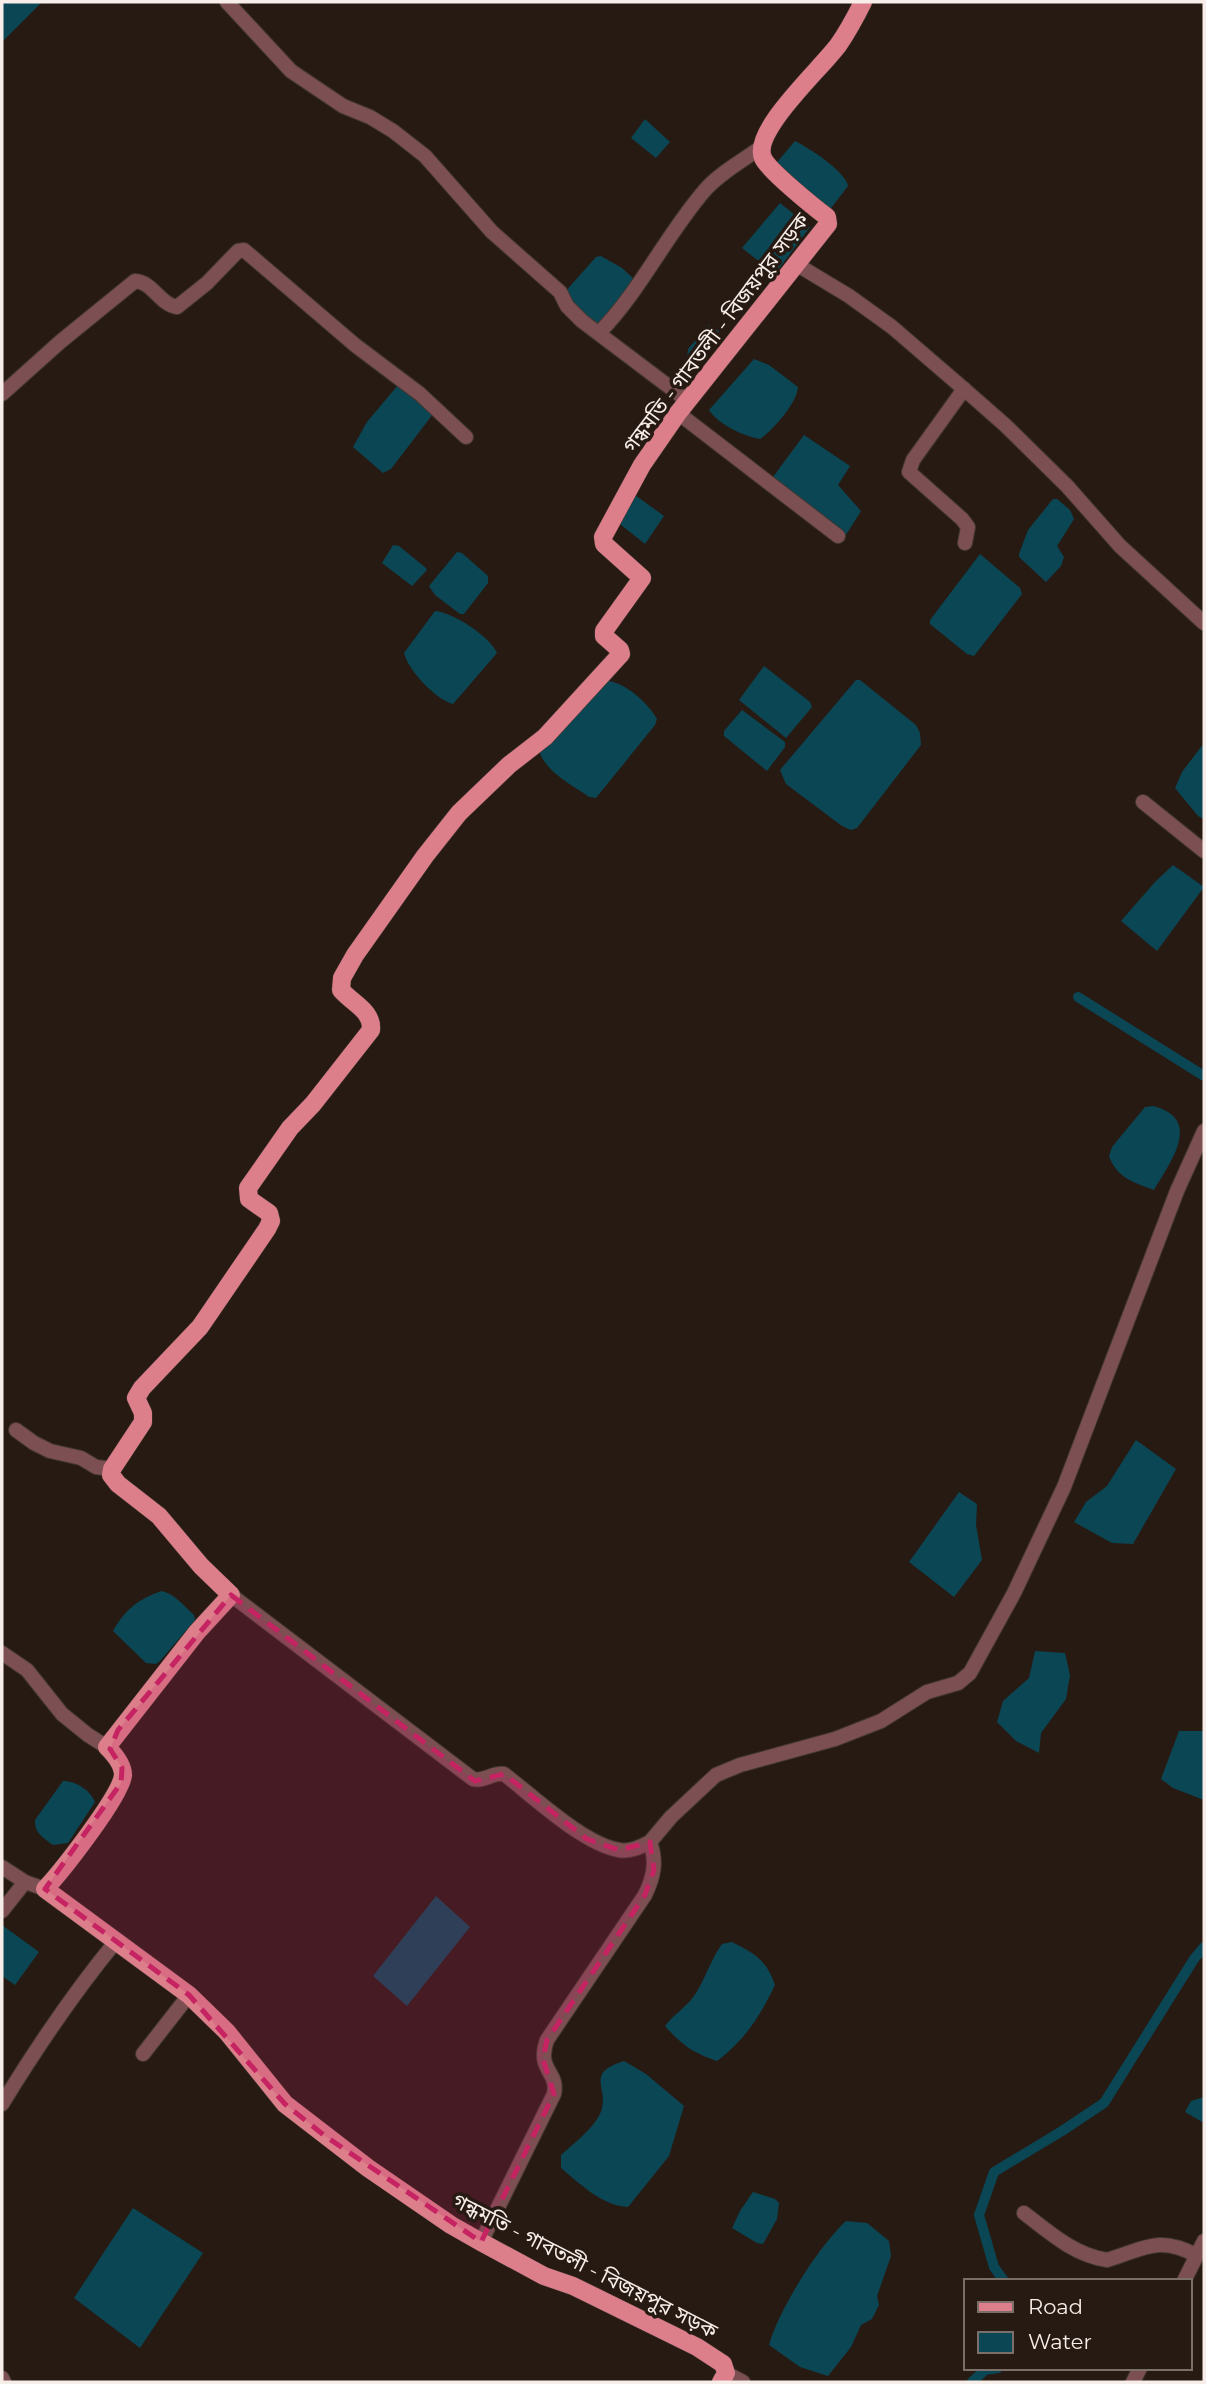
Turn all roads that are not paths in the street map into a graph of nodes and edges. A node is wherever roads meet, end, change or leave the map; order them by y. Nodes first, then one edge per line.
1 (227, 2) edge
2 (863, 2) edge
3 (761, 148) junction
4 (796, 264) junction
5 (599, 332) junction
6 (964, 389) junction
7 (2, 394) edge
8 (683, 407) junction
9 (466, 437) dead end
10 (838, 537) dead end
11 (965, 543) dead end
12 (1204, 623) edge
13 (1143, 802) dead end
14 (1204, 851) edge
15 (1204, 1131) edge
16 (16, 1430) dead end
17 (112, 1469) junction
18 (231, 1595) junction
19 (2, 1653) edge
20 (107, 1746) junction
21 (650, 1842) junction
22 (2, 1867) edge
23 (24, 1882) junction
24 (45, 1889) junction
25 (2, 1911) edge
26 (117, 1940) junction
27 (189, 1995) junction
28 (143, 2054) dead end
29 (2, 2104) edge
30 (1024, 2213) dead end
31 (1204, 2241) edge
32 (481, 2242) junction
33 (1196, 2255) junction
34 (1185, 2279) edge
35 (723, 2378) edge
36 (743, 2382) edge

1 - 5 street
2 - 3 main road
3 - 4 main road, গন্ধমতি - গাবতলী - বিজয়পুর সড়ক
3 - 5 street
4 - 6 street
4 - 8 main road, গন্ধমতি - গাবতলী - বিজয়পুর সড়ক
5 - 8 street
6 - 11 street
6 - 12 street
7 - 9 street
8 - 10 street
8 - 17 main road, গন্ধমতি - গাবতলী - বিজয়পুর সড়ক
13 - 14 street
15 - 21 street
16 - 17 street
17 - 18 main road
18 - 20 main road
18 - 21 street
19 - 20 street
20 - 24 main road
21 - 32 street
22 - 23 street
23 - 24 street
23 - 25 street
24 - 26 main road, গন্ধমতি - গাবতলী - বিজয়পুর সড়ক
26 - 27 main road, গন্ধমতি - গাবতলী - বিজয়পুর সড়ক
26 - 29 street
27 - 28 street
27 - 32 main road, গন্ধমতি - গাবতলী - বিজয়পুর সড়ক
30 - 33 street
31 - 33 street
32 - 35 main road, গন্ধমতি - গাবতলী - বিজয়পুর সড়ক
33 - 34 street
35 - 36 street

